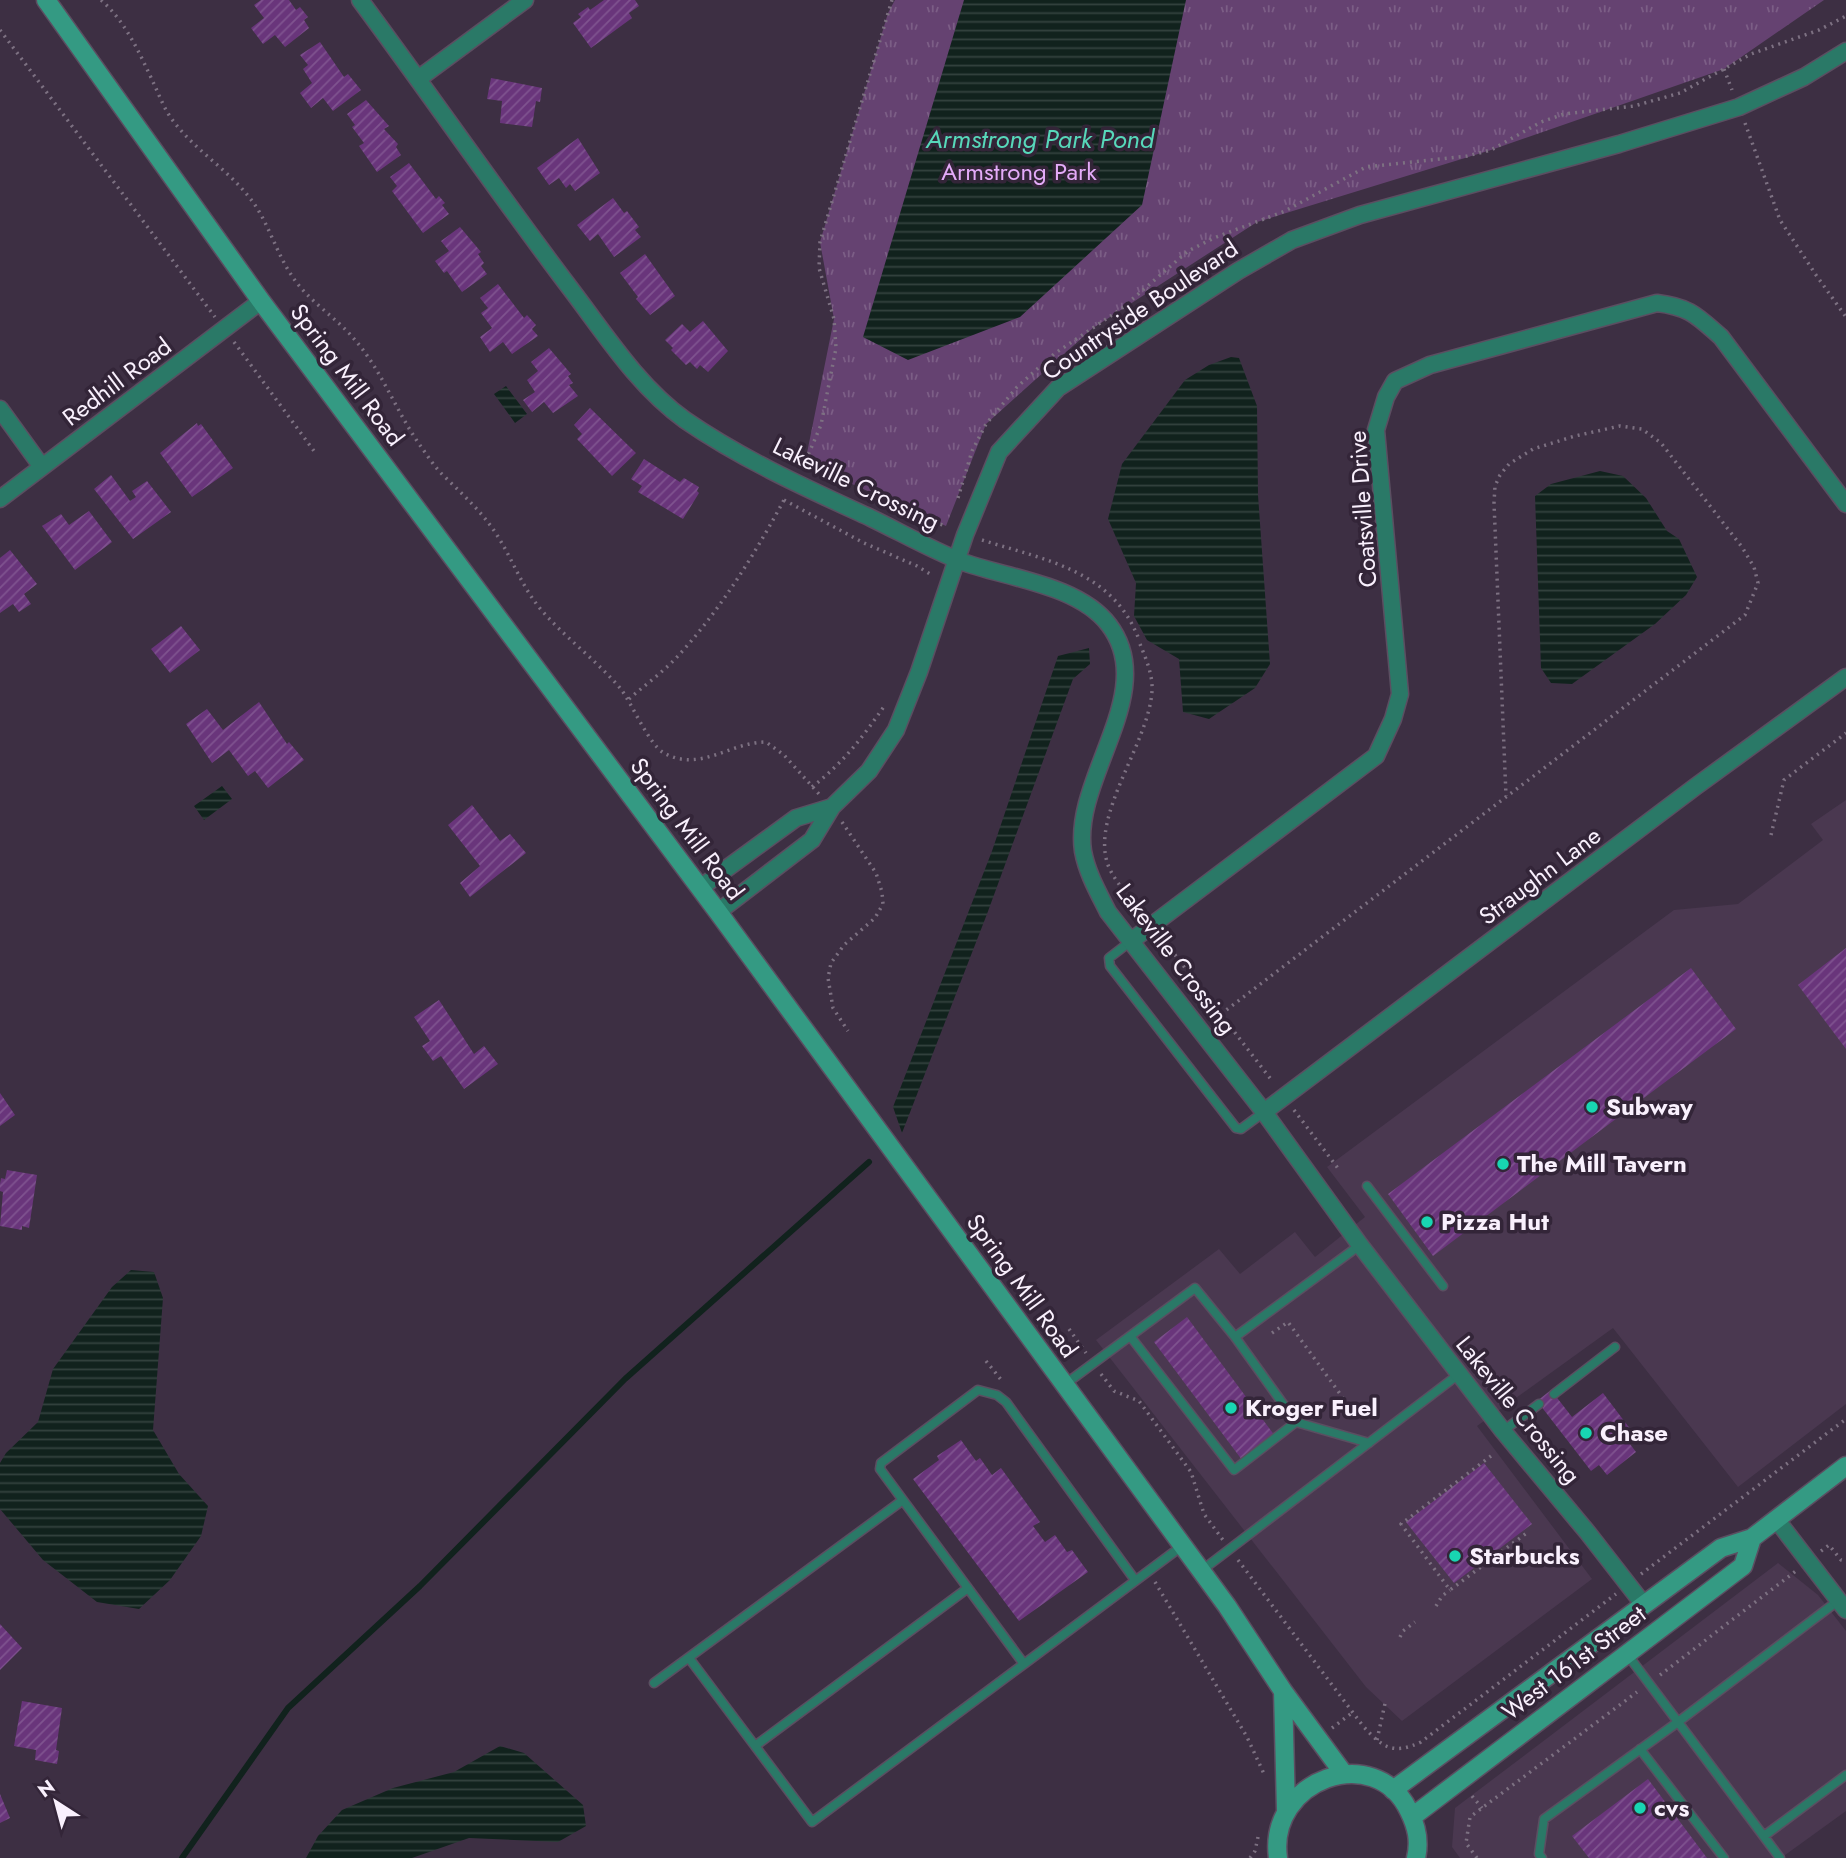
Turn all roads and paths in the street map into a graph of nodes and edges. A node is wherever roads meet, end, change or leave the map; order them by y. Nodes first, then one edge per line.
1 (46, 0) edge
2 (100, 0) edge
3 (360, 0) edge
4 (525, 0) edge
5 (892, 0) edge
6 (1846, 16) edge
7 (0, 30) edge
8 (1846, 51) edge
9 (1724, 69) junction
10 (418, 79) junction
11 (1740, 107) junction
12 (261, 301) junction
13 (1846, 317) edge
14 (224, 329) junction
15 (0, 409) edge
16 (314, 452) dead end
17 (42, 467) junction
18 (793, 482) junction
19 (0, 499) edge
20 (784, 500) junction
21 (957, 503) dead end
22 (1846, 504) edge
23 (946, 526) dead end
24 (965, 535) junction
25 (952, 557) junction
26 (930, 574) junction
27 (929, 582) dead end
28 (1846, 677) edge
29 (629, 699) junction
30 (886, 703) dead end
31 (1846, 733) edge
32 (812, 787) junction
33 (1506, 796) junction
34 (831, 807) junction
35 (1770, 835) dead end
36 (700, 888) junction
37 (718, 912) junction
38 (1152, 925) junction
39 (1131, 941) junction
40 (1221, 1014) junction
41 (848, 1031) dead end
42 (1284, 1097) junction
43 (1264, 1112) junction
44 (1340, 1171) dead end
45 (1367, 1186) dead end
46 (1360, 1245) junction
47 (1443, 1286) dead end
48 (1069, 1329) dead end
49 (1272, 1334) dead end
50 (1130, 1336) junction
51 (1234, 1337) junction
52 (1615, 1348) dead end
53 (986, 1361) dead end
54 (1093, 1363) junction
55 (1460, 1374) junction
56 (1004, 1382) dead end
57 (1064, 1385) junction
58 (1553, 1394) dead end
59 (1539, 1404) dead end
60 (1351, 1409) dead end
61 (1846, 1419) edge
62 (1296, 1422) junction
63 (1503, 1431) junction
64 (1369, 1443) junction
65 (1491, 1456) dead end
66 (1846, 1466) edge
67 (903, 1500) junction
68 (1776, 1519) junction
69 (1528, 1532) dead end
70 (1752, 1538) junction
71 (1182, 1546) junction
72 (1230, 1549) junction
73 (1201, 1571) junction
74 (1147, 1572) junction
75 (1135, 1580) junction
76 (1628, 1584) junction
77 (968, 1588) junction
78 (1450, 1590) junction
79 (1644, 1605) junction
80 (1842, 1605) edge
81 (1436, 1606) dead end
82 (1415, 1622) dead end
83 (1400, 1637) dead end
84 (1627, 1654) junction
85 (689, 1658) junction
86 (1024, 1664) junction
87 (654, 1683) dead end
88 (1283, 1691) junction
89 (1386, 1699) dead end
90 (1678, 1722) junction
91 (1377, 1740) junction
92 (755, 1746) junction
93 (1640, 1749) junction
94 (1344, 1774) junction
95 (1846, 1775) edge
96 (1265, 1777) dead end
97 (1393, 1790) junction
98 (1286, 1810) junction
99 (1412, 1817) junction
100 (1261, 1826) dead end
101 (1764, 1836) junction
102 (1277, 1857) edge
103 (1250, 1858) edge
104 (1416, 1858) edge
105 (1542, 1858) edge
106 (1724, 1858) edge
107 (1780, 1858) edge

1 - 12 street, Spring Mill Road
2 - 29 path
3 - 10 street, Lakeville Crossing
4 - 10 street
5 - 18 path
6 - 9 path
7 - 14 path
8 - 11 street, Countryside Boulevard
9 - 11 path
9 - 21 path
10 - 18 street, Lakeville Crossing
11 - 13 path
11 - 24 street, Countryside Boulevard
12 - 14 street, Redhill Road
12 - 36 street, Spring Mill Road
14 - 16 path
14 - 17 street, Redhill Road
15 - 17 street
17 - 19 street, Redhill Road
18 - 20 path
18 - 25 street, Lakeville Crossing
20 - 26 path
20 - 29 path
22 - 38 street, Coatsville Drive
23 - 24 path
24 - 25 street, Countryside Boulevard
24 - 38 path
25 - 26 path
25 - 34 street, Countryside Boulevard
25 - 39 street, Lakeville Crossing
26 - 27 path
28 - 42 street, Straughn Lane
29 - 32 path
30 - 32 path
31 - 35 path
32 - 34 path
33 - 33 path
33 - 40 path
34 - 36 street
34 - 37 street, Countryside Boulevard
34 - 41 path
36 - 37 street, Spring Mill Road
37 - 57 street, Spring Mill Road
38 - 39 street, Coatsville Drive
38 - 40 path
39 - 43 street, Lakeville Crossing
39 - 43 lane
40 - 42 path
42 - 43 street, Straughn Lane
42 - 44 path
43 - 46 street, Lakeville Crossing
45 - 47 lane
46 - 51 lane
46 - 55 street, Lakeville Crossing
48 - 54 path
49 - 60 path
50 - 51 lane
50 - 54 lane
50 - 62 lane
51 - 62 lane
52 - 58 lane
53 - 56 path
54 - 57 lane
54 - 72 path
55 - 63 street, Lakeville Crossing
55 - 64 lane
57 - 71 street, Spring Mill Road
59 - 63 lane
61 - 76 path
62 - 64 lane
63 - 76 street, Lakeville Crossing
64 - 72 lane
65 - 78 path
66 - 68 street, West 161st Street
67 - 75 lane
67 - 77 lane
67 - 85 lane
68 - 70 street, West 161st Street
68 - 80 street
69 - 78 path
70 - 79 street, West 161st Street
70 - 84 street, West 161st Street
71 - 73 street, Spring Mill Road
71 - 74 lane
72 - 73 lane
72 - 91 path
73 - 88 street, Spring Mill Road
74 - 75 lane
74 - 96 path
75 - 86 lane
76 - 79 street, Lakeville Crossing
76 - 91 path
77 - 86 lane
77 - 92 lane
78 - 81 path
79 - 97 street, West 161st Street
80 - 90 lane
82 - 83 path
84 - 90 lane
84 - 99 street, West 161st Street
85 - 87 lane
85 - 92 lane
86 - 92 lane
88 - 94 street, Spring Mill Road
88 - 98 street
89 - 91 path
90 - 93 lane
90 - 101 lane
93 - 105 lane
93 - 106 lane
94 - 97 street
94 - 98 street
95 - 101 lane
97 - 99 street
98 - 102 street
99 - 104 street
100 - 103 path
101 - 107 lane

